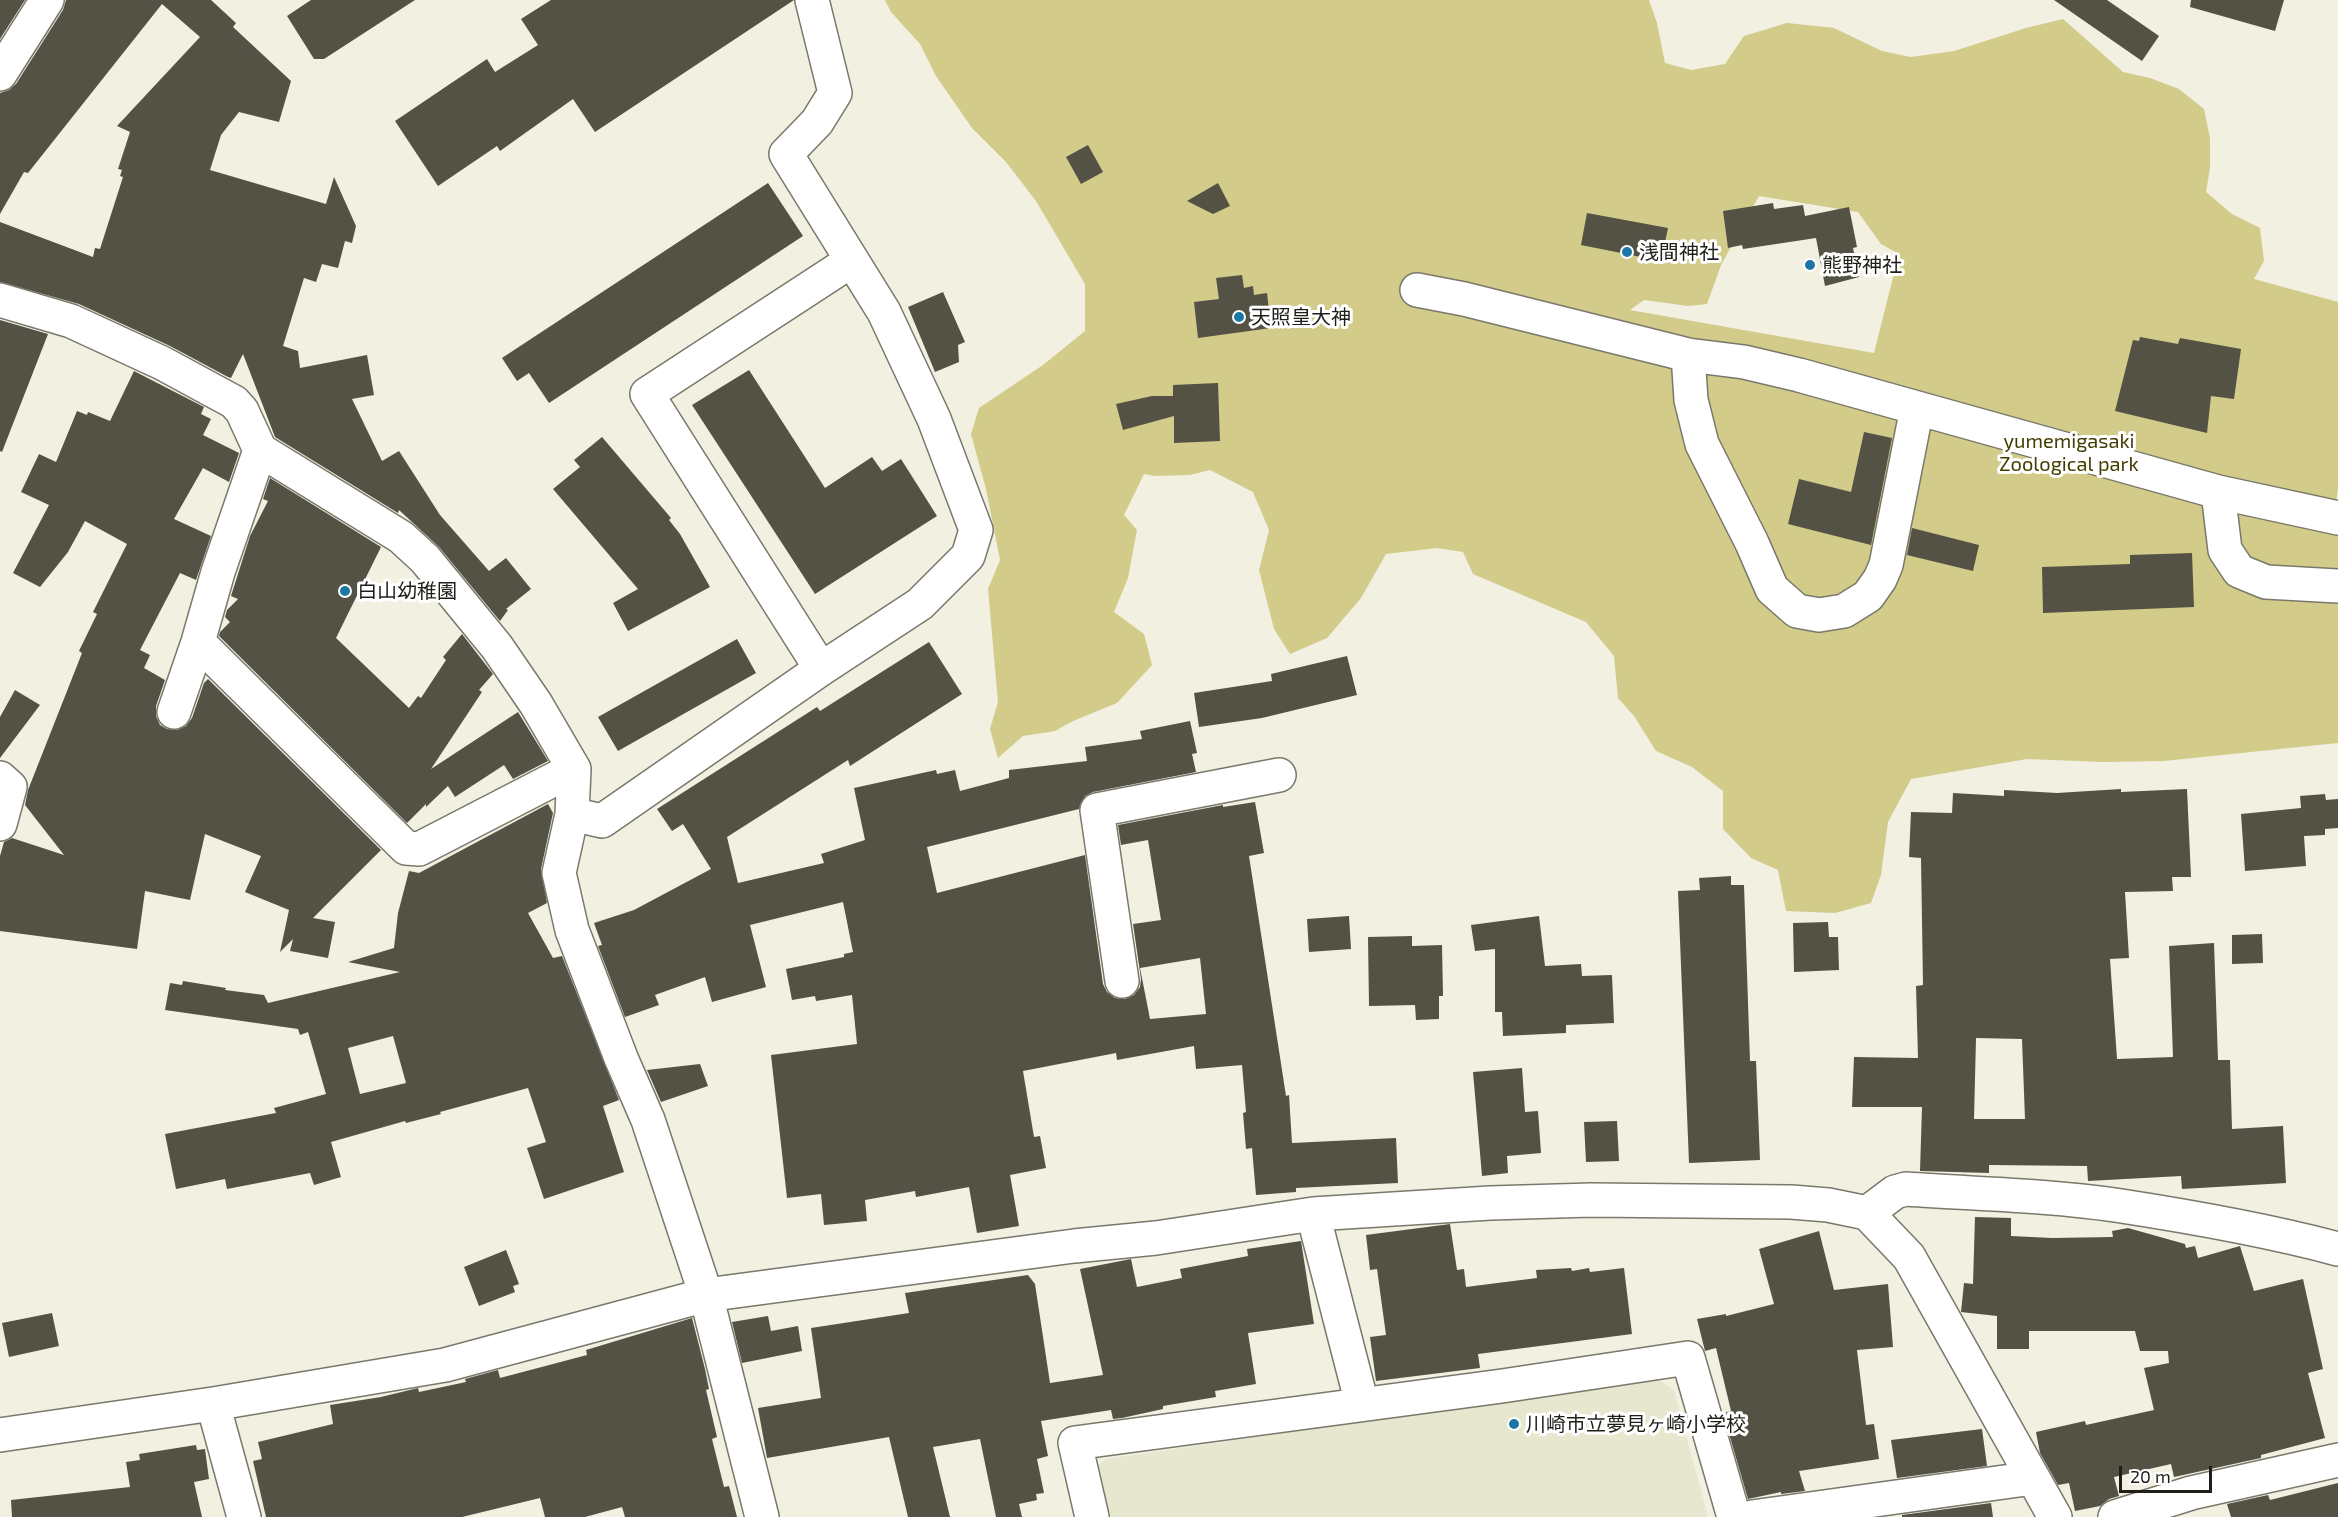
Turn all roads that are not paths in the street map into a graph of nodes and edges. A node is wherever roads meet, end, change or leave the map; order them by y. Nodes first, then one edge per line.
1 (47, 0) edge
2 (812, 0) edge
3 (0, 74) edge
4 (851, 261) junction
5 (1417, 290) dead end
6 (0, 300) edge
7 (1688, 356) junction
8 (1917, 408) junction
9 (260, 450) junction
10 (2218, 492) junction
11 (2338, 518) edge
12 (2338, 586) edge
13 (198, 642) junction
14 (821, 669) junction
15 (174, 712) dead end
16 (574, 770) junction
17 (1279, 775) dead end
18 (0, 778) edge
19 (572, 814) junction
20 (0, 824) edge
21 (1122, 981) dead end
22 (1867, 1213) junction
23 (1313, 1214) junction
24 (2338, 1249) edge
25 (706, 1295) junction
26 (213, 1404) junction
27 (1362, 1404) junction
28 (0, 1436) edge
29 (2338, 1460) edge
30 (2033, 1478) junction
31 (244, 1517) edge
32 (762, 1517) edge
33 (1092, 1517) edge
34 (1734, 1517) edge
35 (1752, 1517) edge
36 (2055, 1517) edge
37 (2115, 1517) edge

1 - 3 street
2 - 4 street
4 - 14 street
4 - 14 street
5 - 7 street
6 - 9 street
7 - 8 street
7 - 8 street
8 - 10 street
9 - 13 street
9 - 16 street
10 - 11 street
10 - 12 street
13 - 15 street
13 - 16 street
14 - 19 street
16 - 19 street
17 - 21 street
18 - 20 street
19 - 25 street
22 - 23 street
22 - 24 street
22 - 30 street
23 - 25 street
23 - 27 street
25 - 26 street
25 - 32 street
26 - 28 street
26 - 31 street
27 - 33 street
27 - 34 street
29 - 37 street
30 - 35 street
30 - 36 street

